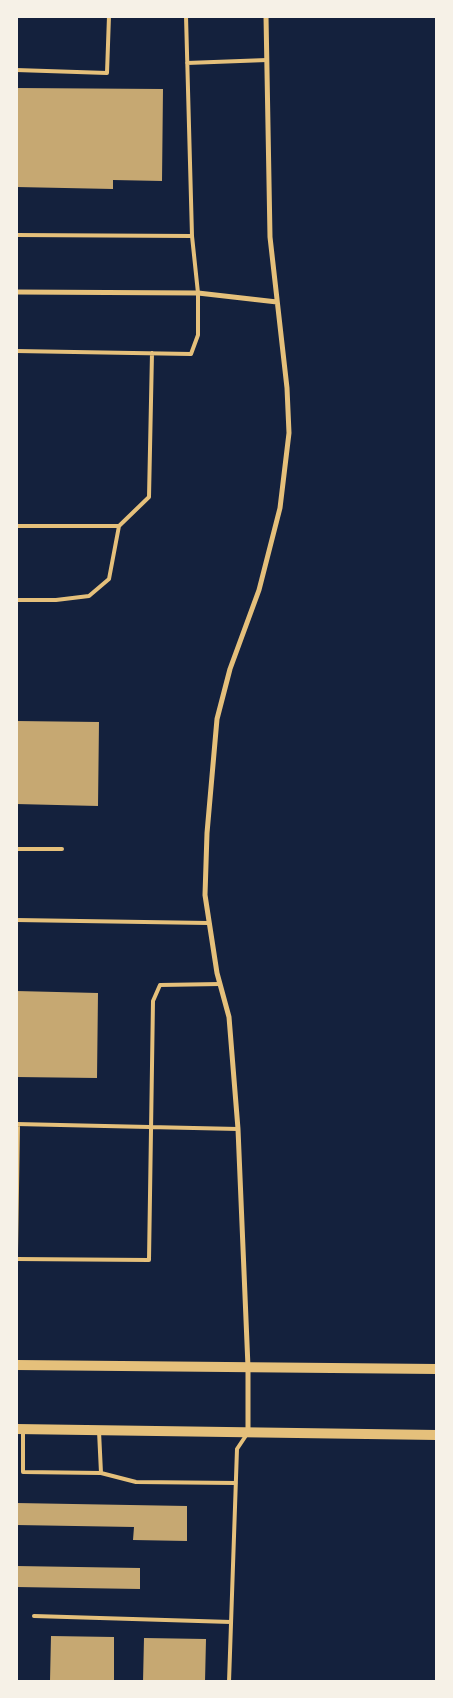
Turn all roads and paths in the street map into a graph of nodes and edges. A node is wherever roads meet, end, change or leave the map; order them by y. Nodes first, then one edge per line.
1 (108, 16) edge
2 (186, 16) edge
3 (266, 16) edge
4 (267, 60) junction
5 (187, 63) junction
6 (16, 70) edge
7 (16, 235) edge
8 (192, 236) junction
9 (16, 292) edge
10 (198, 294) junction
11 (277, 302) junction
12 (16, 351) edge
13 (152, 353) junction
14 (16, 526) edge
15 (119, 526) junction
16 (16, 600) edge
17 (16, 849) edge
18 (62, 849) dead end
19 (16, 920) edge
20 (208, 924) junction
21 (220, 984) junction
22 (17, 1124) edge
23 (151, 1127) junction
24 (238, 1129) junction
25 (16, 1253) edge
26 (16, 1260) edge
27 (16, 1364) edge
28 (248, 1367) junction
29 (437, 1370) edge
30 (20, 1429) edge
31 (98, 1430) junction
32 (248, 1432) junction
33 (437, 1435) edge
34 (101, 1473) junction
35 (236, 1483) junction
36 (34, 1616) dead end
37 (231, 1622) junction
38 (229, 1682) edge

1 - 6 lane
2 - 5 lane
3 - 4 street
4 - 5 lane
4 - 11 street
5 - 8 lane
7 - 8 lane
8 - 10 lane
9 - 10 street
10 - 11 street
10 - 13 lane
11 - 20 street
12 - 13 lane
13 - 15 lane
14 - 15 lane
15 - 16 lane
17 - 18 lane
19 - 20 lane
20 - 21 street
21 - 23 lane
21 - 24 street
22 - 23 lane
22 - 25 lane
23 - 24 lane
23 - 26 lane
24 - 28 street
27 - 28 main road
28 - 29 main road
28 - 32 street
30 - 31 main road
30 - 34 lane
31 - 32 main road
31 - 34 lane
32 - 33 main road
32 - 35 lane
34 - 35 lane
35 - 37 lane
36 - 37 lane
37 - 38 lane

